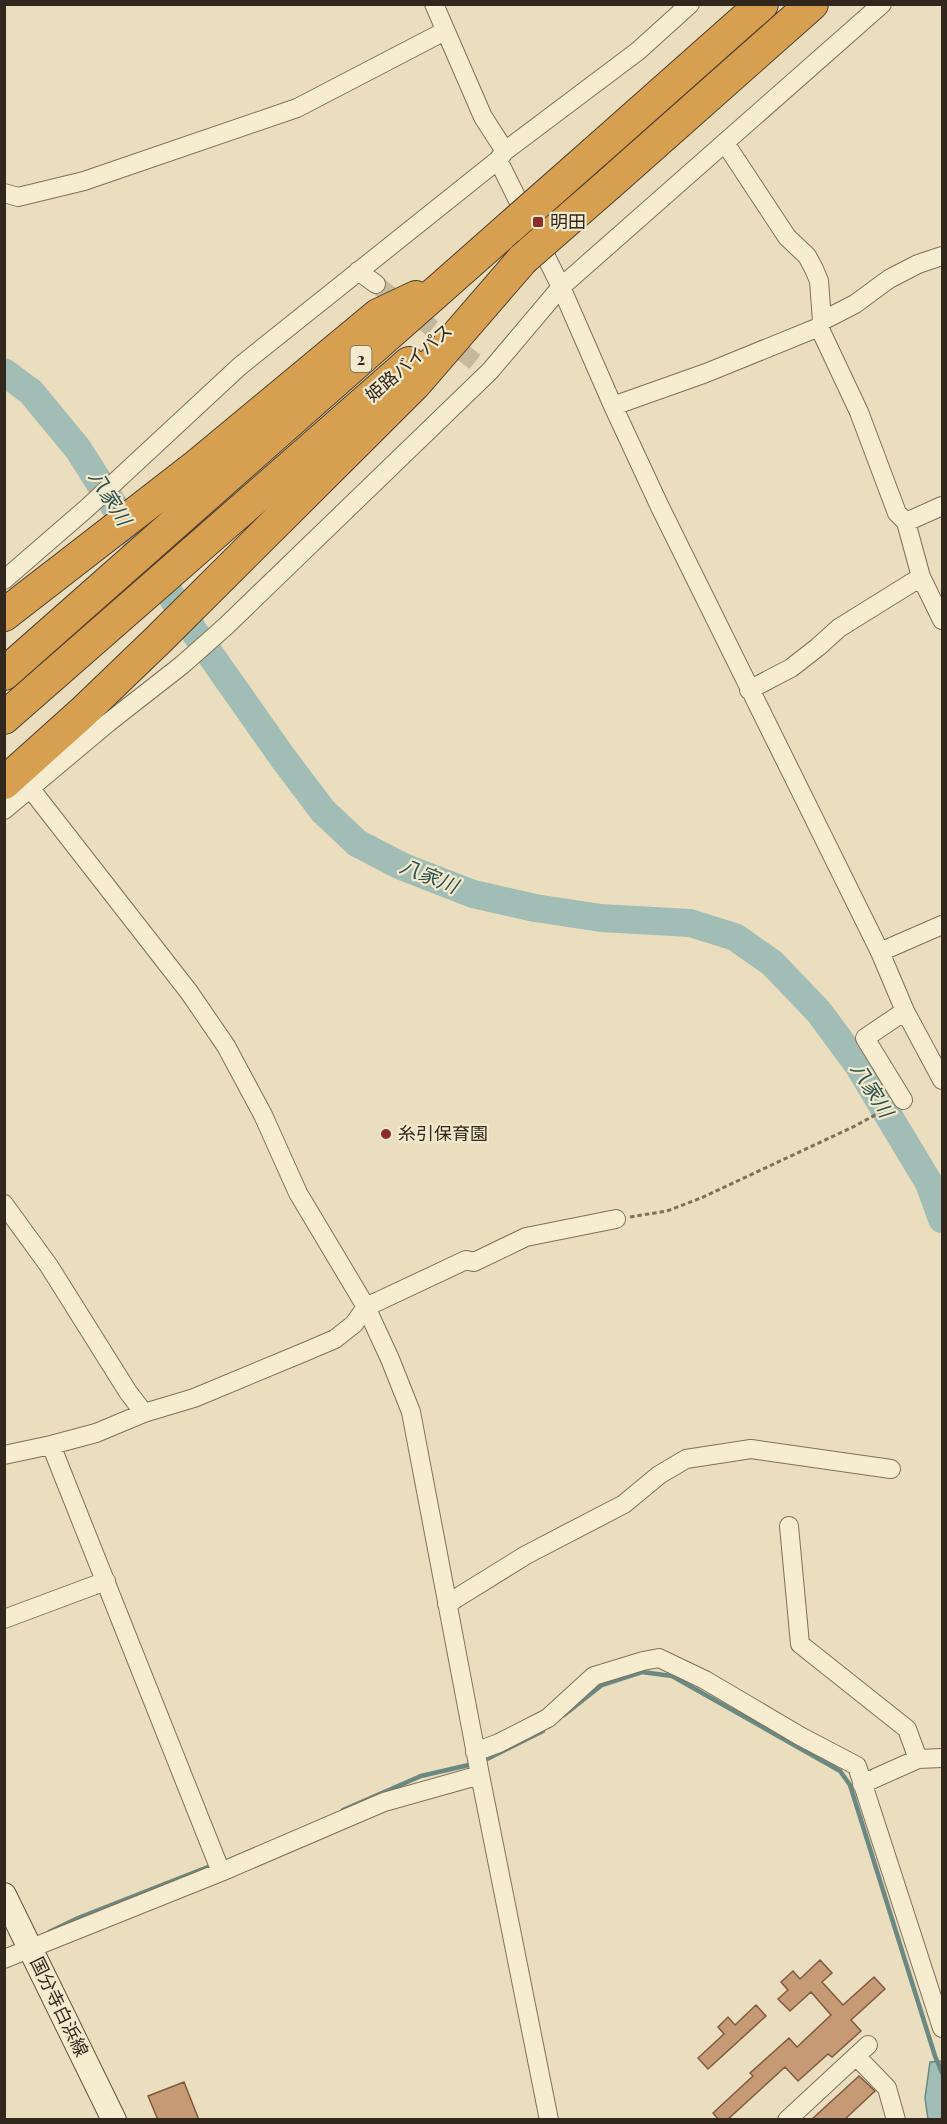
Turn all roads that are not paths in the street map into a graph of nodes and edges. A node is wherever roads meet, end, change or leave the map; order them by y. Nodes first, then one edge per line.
1 (434, 4) edge
2 (690, 4) edge
3 (762, 4) edge
4 (812, 4) edge
5 (882, 4) edge
6 (445, 31) junction
7 (725, 142) junction
8 (501, 156) junction
9 (4, 194) edge
10 (942, 256) edge
11 (524, 259) junction
12 (358, 271) junction
13 (375, 284) tunnel mouth
14 (561, 287) junction
15 (821, 324) junction
16 (613, 406) junction
17 (203, 479) junction
18 (942, 506) edge
19 (906, 522) junction
20 (921, 577) junction
21 (4, 580) edge
22 (4, 615) edge
23 (942, 620) edge
24 (4, 674) edge
25 (749, 690) junction
26 (4, 718) edge
27 (17, 785) edge
28 (4, 810) edge
29 (942, 925) edge
30 (880, 952) junction
31 (905, 1011) junction
32 (942, 1080) edge
33 (903, 1100) road end
34 (4, 1204) edge
35 (616, 1219) road end
36 (366, 1307) junction
37 (144, 1413) junction
38 (51, 1445) junction
39 (4, 1455) edge
40 (891, 1469) dead end
41 (789, 1526) dead end
42 (106, 1581) junction
43 (447, 1604) junction
44 (4, 1619) edge
45 (475, 1752) junction
46 (942, 1758) edge
47 (918, 1759) junction
48 (480, 1775) junction
49 (862, 1784) junction
50 (221, 1872) junction
51 (4, 1895) edge
52 (31, 1950) junction
53 (4, 1959) edge
54 (942, 2028) edge
55 (114, 2120) edge
56 (549, 2120) edge
57 (787, 2120) edge
58 (896, 2120) edge

1 - 6 street
2 - 8 street
3 - 17 highway, 姫路バイパス / 2, bridge
4 - 11 highway, 姫路バイパス / 2, bridge
5 - 7 street
6 - 8 street
6 - 9 street
7 - 14 street
7 - 15 street
8 - 12 street
8 - 14 street
10 - 15 street
11 - 26 highway, 姫路バイパス / 2
11 - 27 highway
12 - 13 street
12 - 21 street
14 - 16 street
14 - 27 street
15 - 16 street
15 - 19 street
16 - 25 street
17 - 22 highway
17 - 24 highway, 姫路バイパス / 2
18 - 19 street
19 - 20 street
20 - 23 street
20 - 25 street
25 - 30 street
27 - 28 street
27 - 36 street
29 - 30 street
30 - 31 street
31 - 32 street
31 - 33 street
34 - 37 street
35 - 36 street
36 - 37 street
36 - 43 street
37 - 38 street
38 - 39 street
38 - 42 street
40 - 43 street
41 - 47 street
42 - 44 street
42 - 50 street
43 - 45 street
45 - 48 street
45 - 49 street
46 - 47 street
47 - 49 street
48 - 50 street
48 - 56 street
49 - 54 street
50 - 52 street
51 - 52 main road, 国分寺白浜線
52 - 53 street
52 - 55 main road, 国分寺白浜線
57 - 58 street

